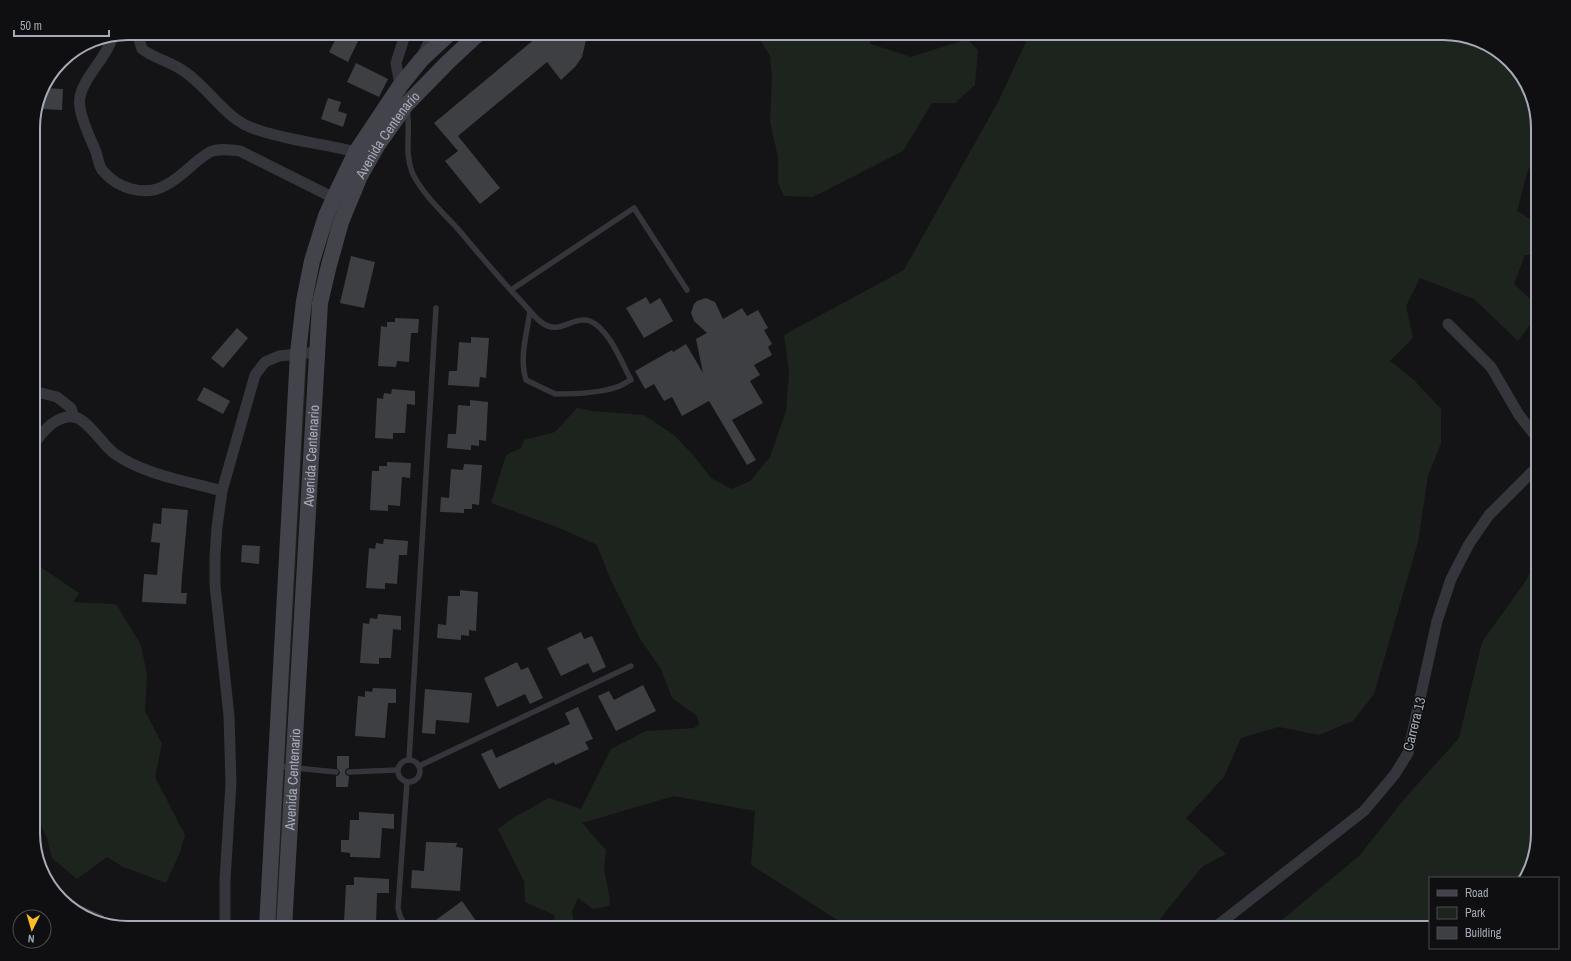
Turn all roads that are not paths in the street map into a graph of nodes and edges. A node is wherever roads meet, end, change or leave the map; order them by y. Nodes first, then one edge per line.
1 (139, 40) edge
2 (403, 40) edge
3 (430, 40) edge
4 (442, 40) edge
5 (472, 40) edge
6 (111, 42) edge
7 (421, 60) junction
8 (400, 86) junction
9 (406, 105) junction
10 (356, 152) junction
11 (334, 198) junction
12 (511, 290) junction
13 (687, 290) dead end
14 (436, 308) dead end
15 (530, 311) junction
16 (1448, 324) dead end
17 (318, 352) junction
18 (298, 353) junction
19 (40, 393) edge
20 (74, 417) junction
21 (1531, 430) edge
22 (40, 436) edge
23 (1531, 473) edge
24 (222, 491) junction
25 (631, 666) dead end
26 (409, 760) junction
27 (276, 766) junction
28 (419, 766) junction
29 (292, 767) junction
30 (397, 770) junction
31 (336, 772) dead end
32 (349, 772) dead end
33 (407, 782) junction
34 (225, 921) edge
35 (267, 921) edge
36 (284, 921) edge
37 (402, 921) edge
38 (1223, 921) edge

1 - 10 street
2 - 8 street
3 - 7 street
4 - 7 main road
5 - 9 main road, Avenida Centenario
6 - 11 street
7 - 8 main road
8 - 9 street
8 - 10 main road
9 - 12 lane
9 - 17 main road, Avenida Centenario
10 - 11 main road
11 - 18 main road
12 - 13 lane
12 - 15 lane
14 - 26 lane
15 - 15 lane
16 - 21 street
17 - 18 street
17 - 29 main road, Avenida Centenario
18 - 24 street
18 - 27 main road
19 - 20 street
20 - 22 street
20 - 24 street
23 - 38 street, Carrera 13
24 - 34 street
25 - 28 lane
26 - 28 lane
26 - 30 lane
27 - 29 lane
27 - 35 main road
28 - 33 lane
29 - 31 lane
29 - 36 main road, Avenida Centenario
30 - 32 lane
30 - 33 lane
33 - 37 lane

